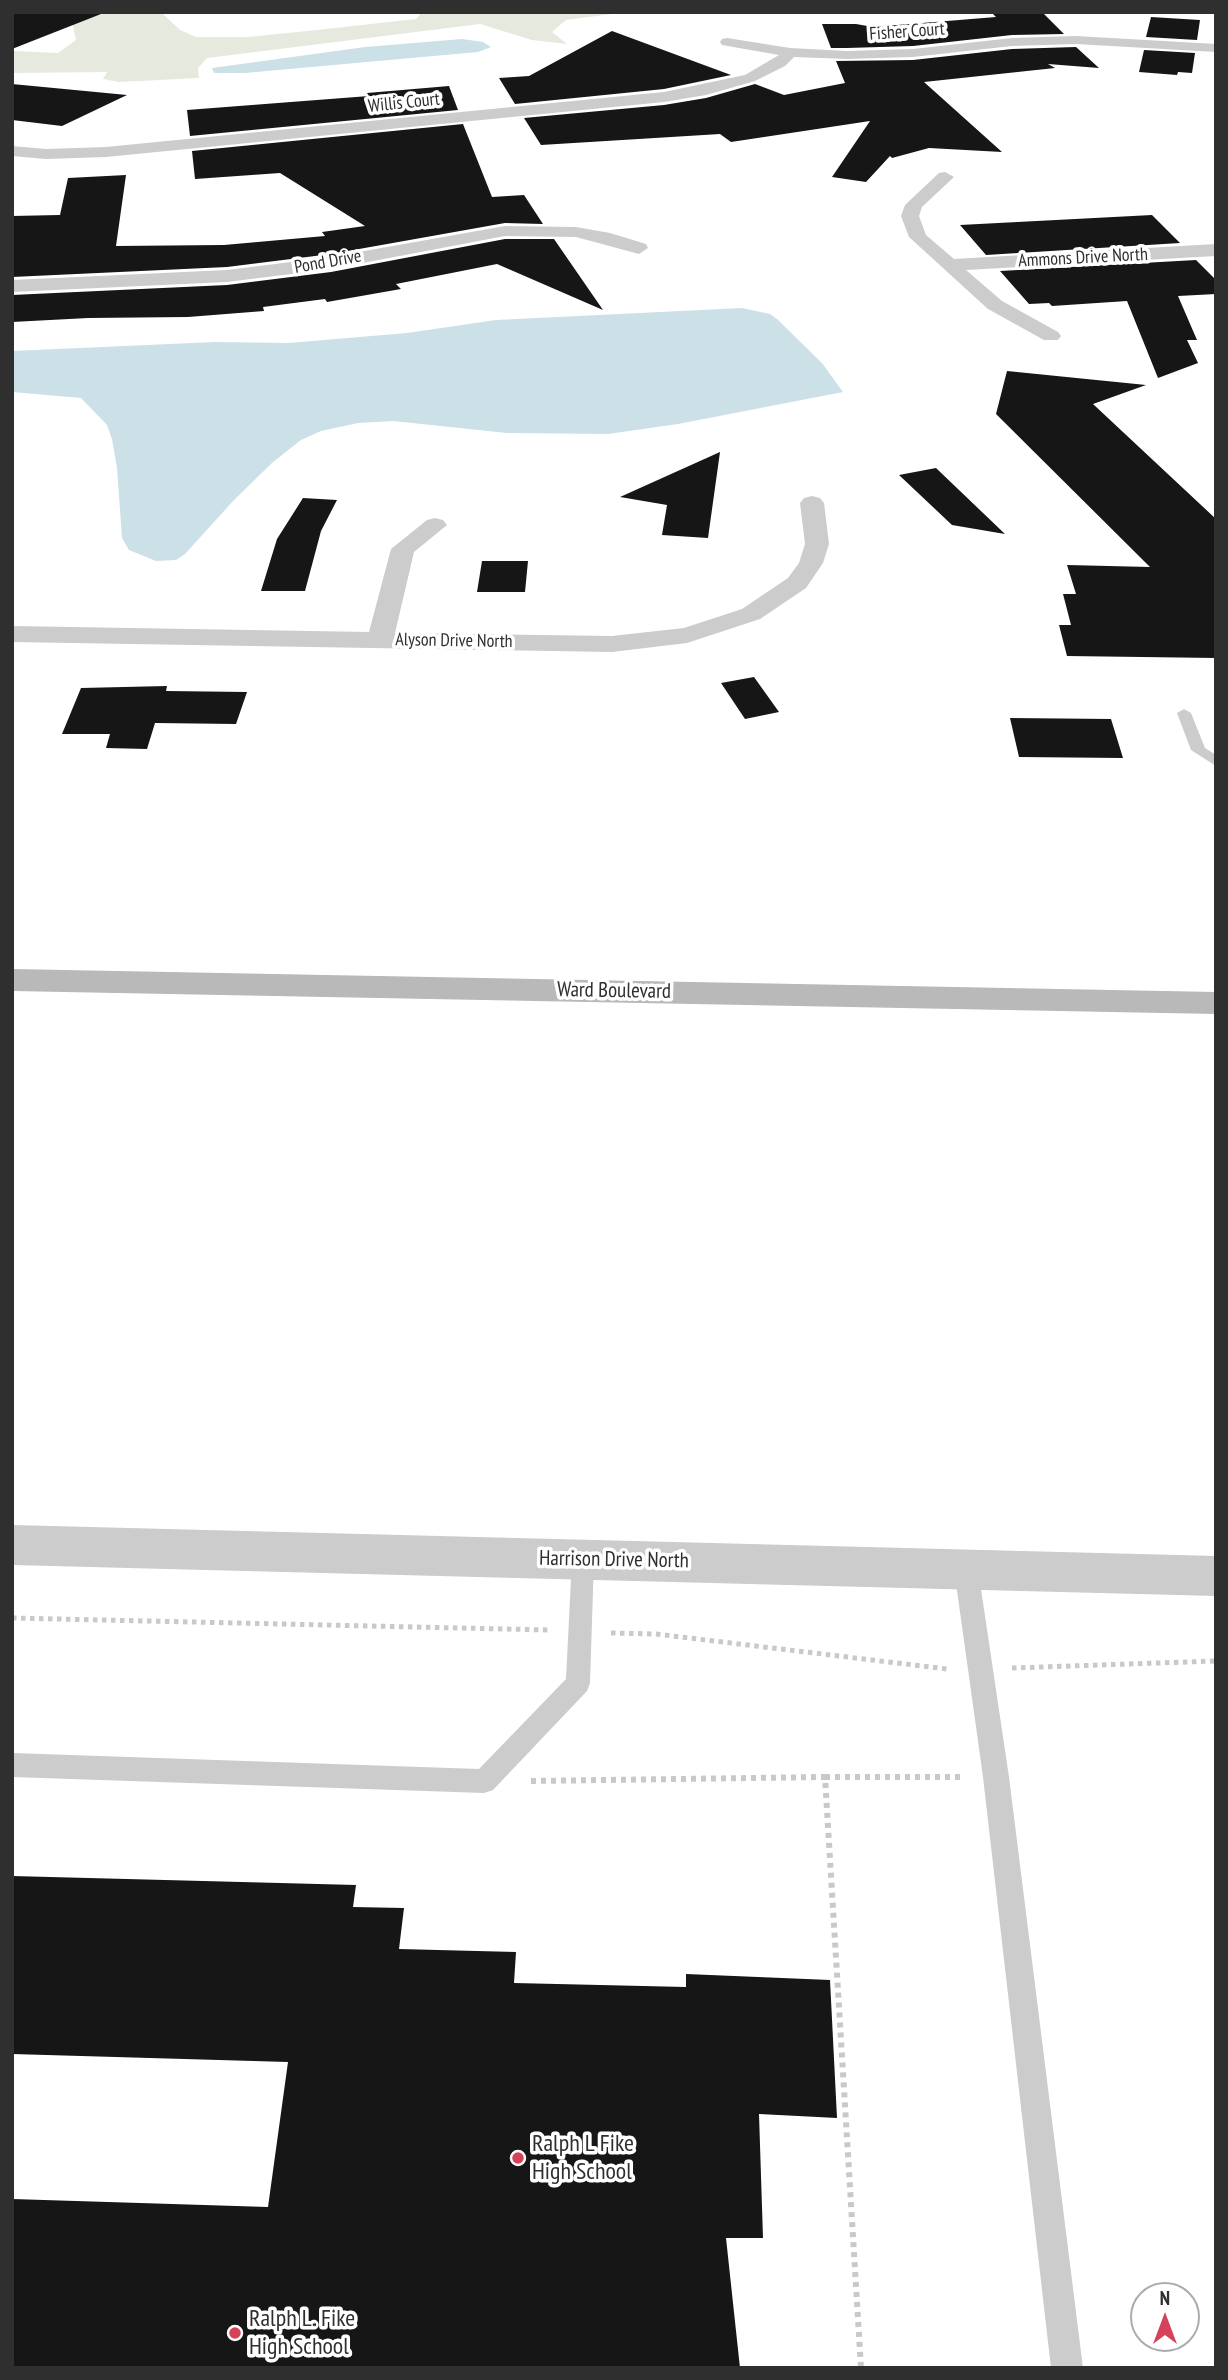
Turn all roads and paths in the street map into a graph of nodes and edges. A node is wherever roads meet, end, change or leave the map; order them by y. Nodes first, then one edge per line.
1 (727, 43) dead end
2 (1216, 48) edge
3 (790, 52) junction
4 (12, 151) edge
5 (945, 177) dead end
6 (639, 248) dead end
7 (1216, 250) edge
8 (950, 265) junction
9 (12, 286) edge
10 (1051, 336) dead end
11 (812, 503) dead end
12 (435, 525) dead end
13 (12, 634) edge
14 (380, 640) junction
15 (1184, 713) dead end
16 (1216, 762) edge
17 (12, 980) edge
18 (1216, 1003) edge
19 (12, 1545) edge
20 (583, 1559) junction
21 (966, 1569) junction
22 (1216, 1576) edge
23 (12, 1765) edge
24 (825, 1777) junction
25 (996, 1777) junction
26 (484, 1781) junction
27 (861, 2368) edge
28 (1067, 2368) edge

1 - 3 street, Fisher Court
2 - 3 street, Fisher Court
3 - 4 street, Willis Court
5 - 8 street
6 - 9 street, Pond Drive
7 - 8 street, Ammons Drive North
8 - 10 street
11 - 14 street, Alyson Drive North
12 - 14 street
13 - 14 street, Alyson Drive North
15 - 16 lane
17 - 18 main road, Ward Boulevard
19 - 20 street, Harrison Drive North
20 - 21 street, Harrison Drive North
20 - 26 lane
21 - 22 street, Harrison Drive North
21 - 25 lane
23 - 26 lane
24 - 25 path
24 - 26 path
24 - 27 path
25 - 28 lane

